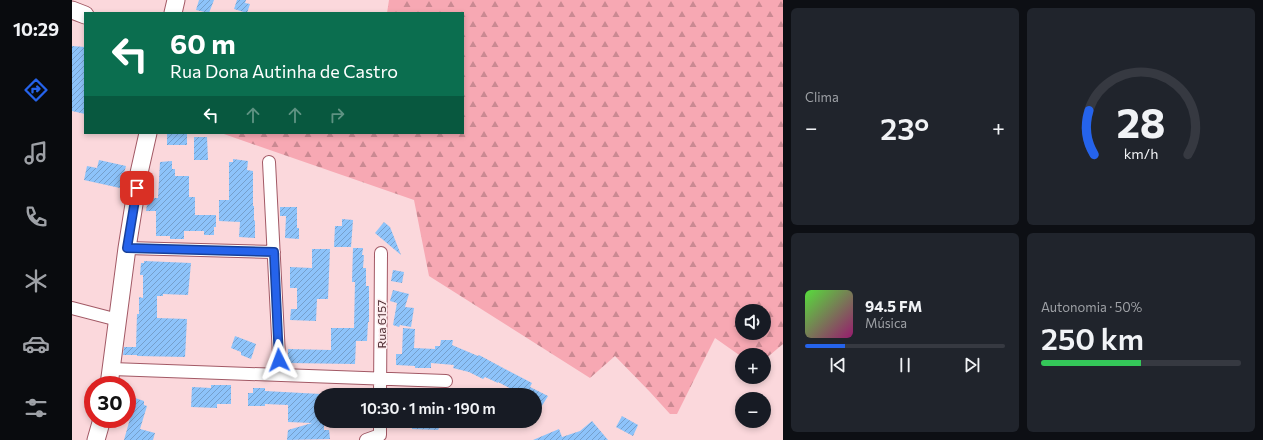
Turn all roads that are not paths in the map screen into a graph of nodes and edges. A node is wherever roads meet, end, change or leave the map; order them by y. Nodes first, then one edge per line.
1 (176, 0) edge
2 (72, 10) edge
3 (173, 12) edge
4 (84, 15) edge
5 (148, 134) edge
6 (269, 162) dead end
7 (127, 248) junction
8 (274, 252) junction
9 (381, 253) dead end
10 (72, 308) edge
11 (118, 320) junction
12 (280, 375) junction
13 (110, 376) edge
14 (136, 377) edge
15 (380, 379) junction
16 (446, 381) dead end
17 (380, 388) edge
18 (99, 428) edge
19 (380, 428) edge
20 (96, 440) edge
21 (366, 440) edge

1 - 3 main road
2 - 4 main road
5 - 7 main road
6 - 8 street
7 - 8 street
7 - 11 main road
8 - 12 street
9 - 15 street, Rua 6157
10 - 11 street
11 - 13 main road
12 - 14 street
12 - 15 street
15 - 16 street
15 - 17 street, Rua 6157
18 - 20 main road
19 - 21 street

